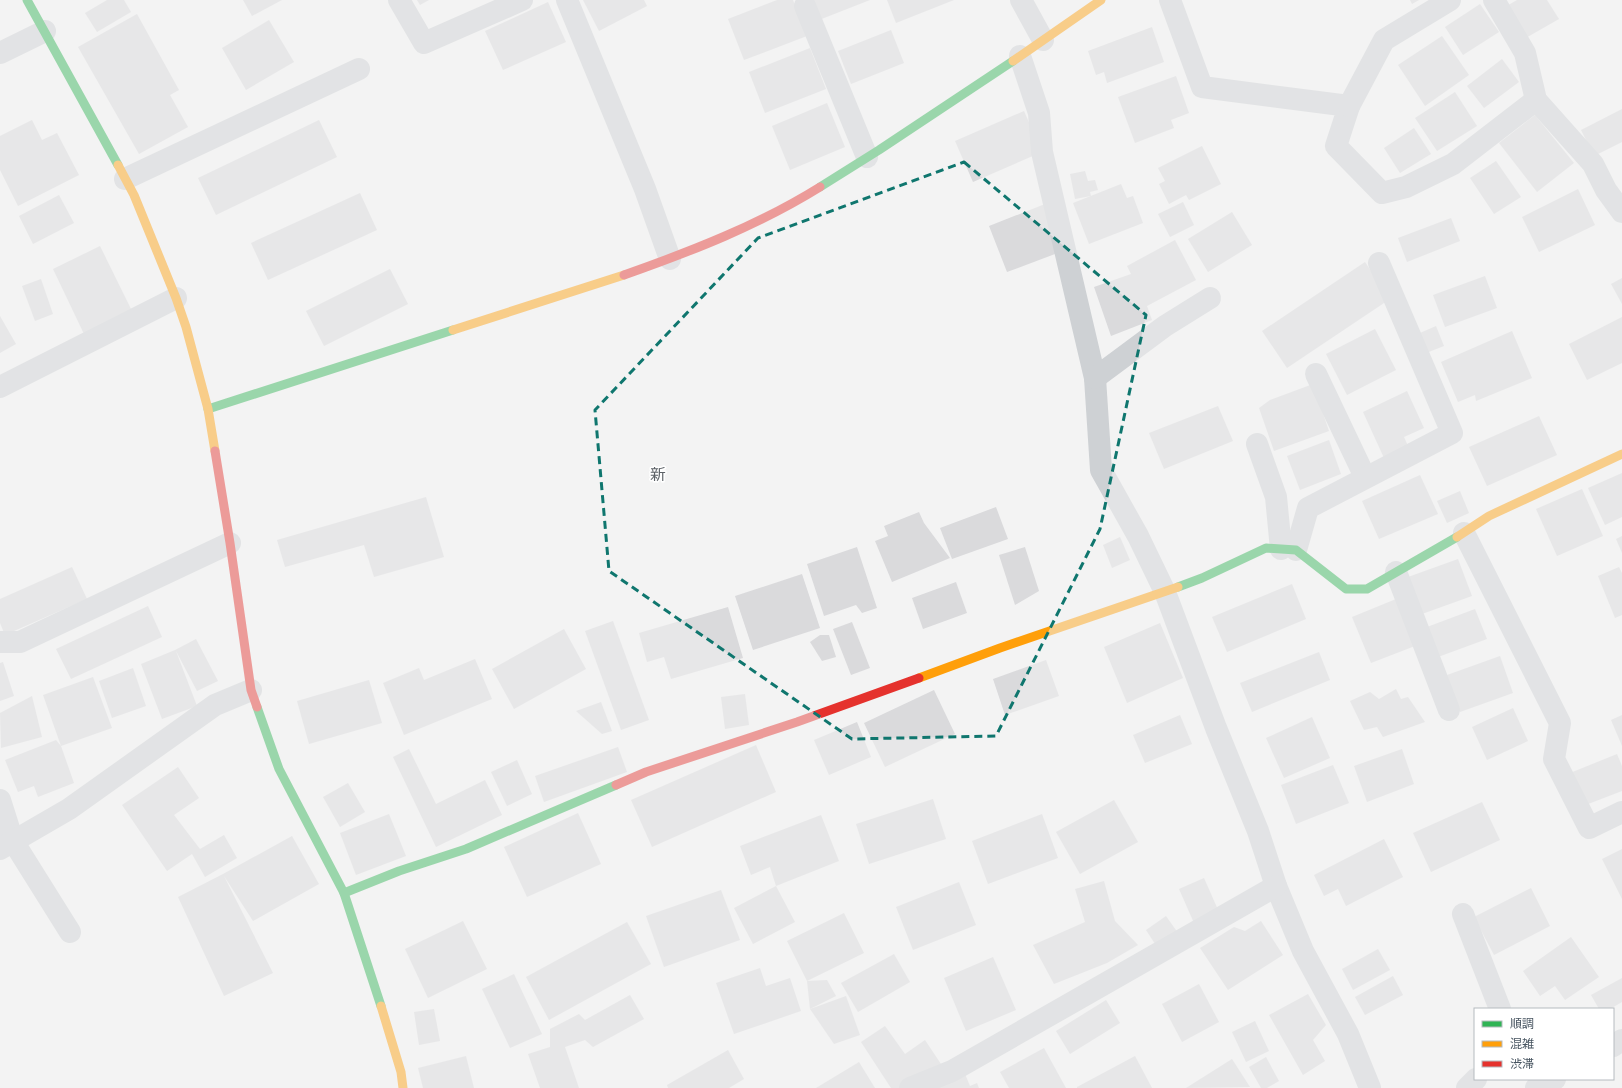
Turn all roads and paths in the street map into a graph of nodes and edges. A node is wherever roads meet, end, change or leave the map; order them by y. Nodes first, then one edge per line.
1 (27, 0) edge
2 (399, 0) edge
3 (522, 0) edge
4 (568, 0) edge
5 (1021, 0) edge
6 (1101, 0) edge
7 (1170, 0) edge
8 (1450, 0) edge
9 (1494, 0) edge
10 (805, 6) dead end
11 (45, 31) junction
12 (1043, 40) junction
13 (0, 53) edge
14 (1020, 56) junction
15 (359, 69) dead end
16 (1536, 100) junction
17 (1349, 106) junction
18 (867, 157) junction
19 (125, 179) junction
20 (1622, 212) edge
21 (670, 259) junction
22 (1379, 263) dead end
23 (176, 298) junction
24 (1210, 298) dead end
25 (1316, 374) dead end
26 (1095, 378) junction
27 (0, 387) edge
28 (208, 409) junction
29 (1257, 444) dead end
30 (1622, 454) edge
31 (1365, 477) junction
32 (1464, 533) junction
33 (230, 543) junction
34 (1289, 549) junction
35 (1396, 572) junction
36 (1165, 592) junction
37 (0, 642) edge
38 (251, 690) junction
39 (1449, 710) dead end
40 (0, 800) edge
41 (1622, 812) edge
42 (7, 845) edge
43 (1276, 886) junction
44 (344, 893) junction
45 (1462, 914) dead end
46 (70, 932) dead end
47 (1500, 1008) edge
48 (1475, 1080) edge
49 (1554, 1080) edge
50 (403, 1088) edge
51 (910, 1088) edge
52 (1370, 1088) edge
53 (1467, 1088) edge
54 (1536, 1088) edge

1 - 11 street
2 - 3 street
4 - 21 street
5 - 12 street
6 - 12 street
7 - 17 street
8 - 17 street
9 - 16 street
10 - 18 street
11 - 13 street
11 - 19 street
12 - 14 street
14 - 18 street
14 - 26 street
15 - 19 street
16 - 17 street
16 - 20 street
18 - 21 street
19 - 23 street
21 - 28 street
22 - 31 street
23 - 27 street
23 - 28 street
24 - 26 street
25 - 31 street
26 - 36 street
28 - 33 street
29 - 34 street
30 - 32 street
31 - 34 street
32 - 35 street
32 - 41 street
33 - 37 street
33 - 38 street
34 - 35 street
34 - 36 street
35 - 39 street
36 - 43 street
36 - 44 street
38 - 42 street
38 - 44 street
40 - 42 street
42 - 46 street
43 - 51 street
43 - 52 street
44 - 50 street
45 - 47 street
48 - 53 street
49 - 54 street

